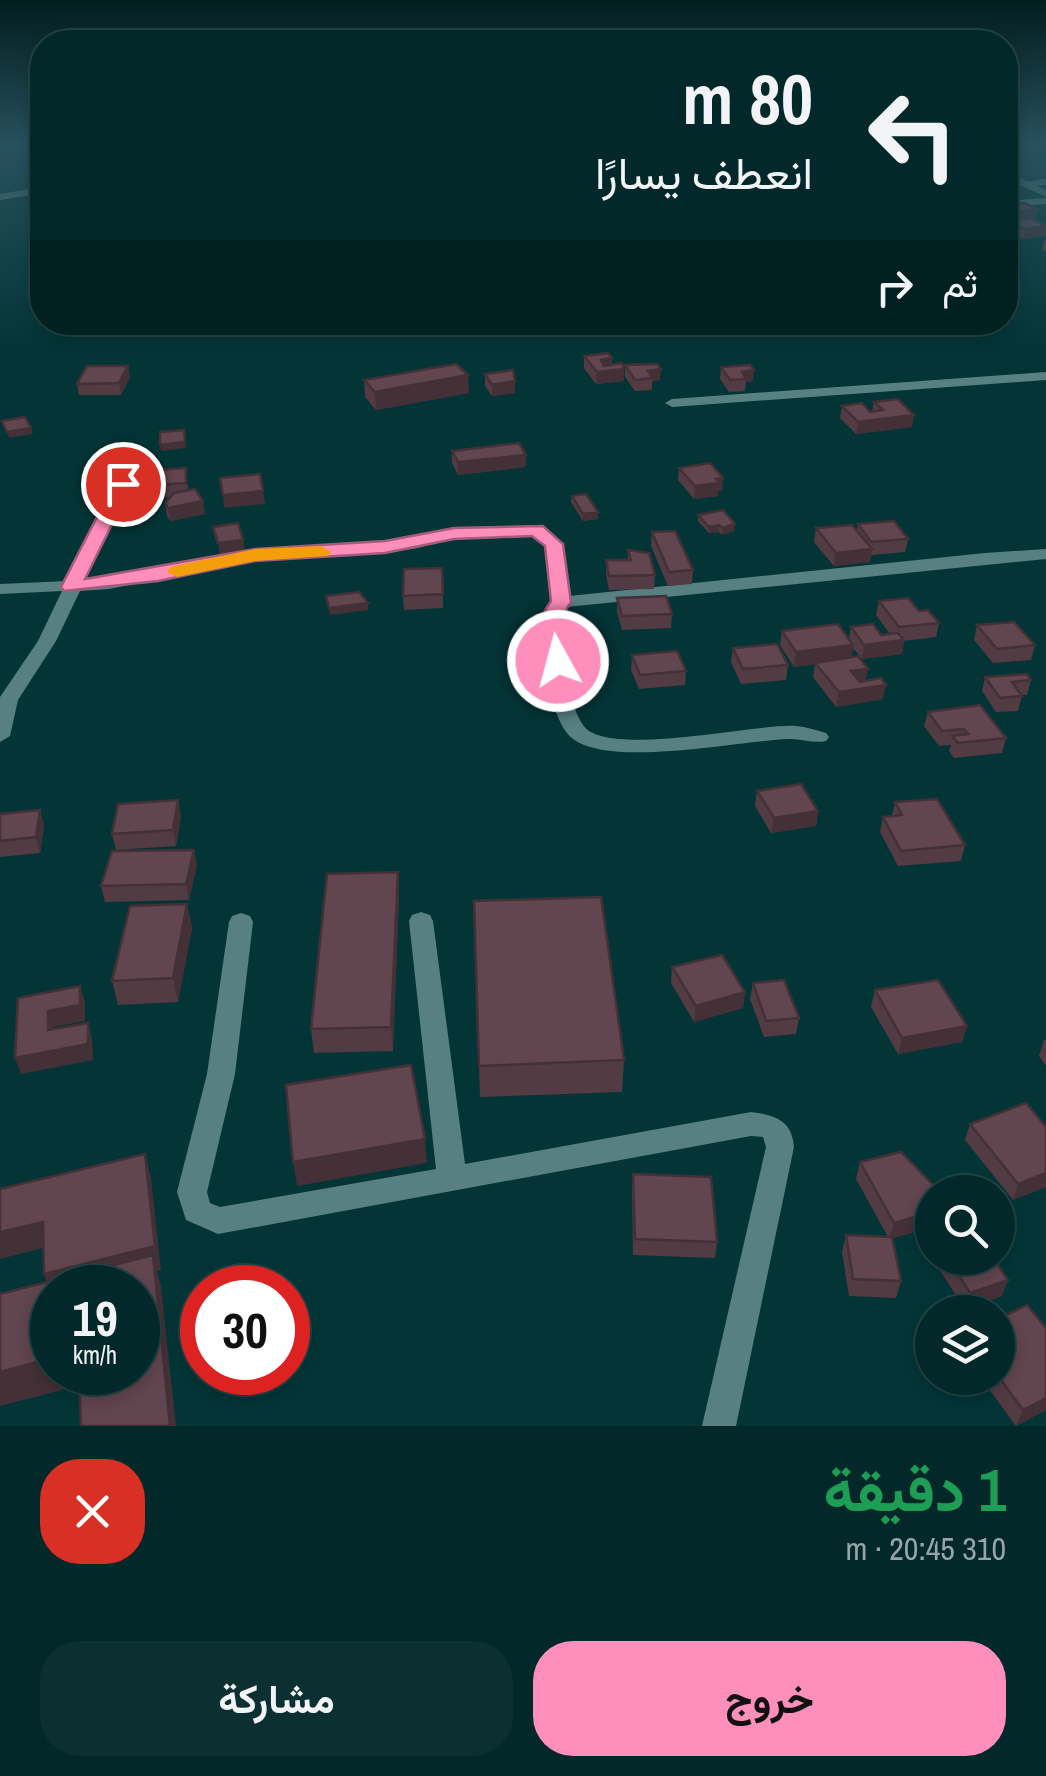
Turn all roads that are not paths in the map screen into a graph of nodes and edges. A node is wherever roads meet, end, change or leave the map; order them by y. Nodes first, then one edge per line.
1 (1046, 376) edge
2 (672, 402) dead end
3 (123, 484) dead end
4 (1046, 554) edge
5 (71, 587) junction
6 (0, 589) edge
7 (561, 602) junction
8 (0, 736) edge
9 (818, 737) dead end
10 (420, 921) dead end
11 (242, 922) dead end
12 (452, 1179) junction
13 (719, 1426) edge

1 - 2 street
3 - 5 street
4 - 7 street
5 - 6 street
5 - 7 street
5 - 8 street
7 - 9 street
10 - 12 street
11 - 12 street
12 - 13 street

